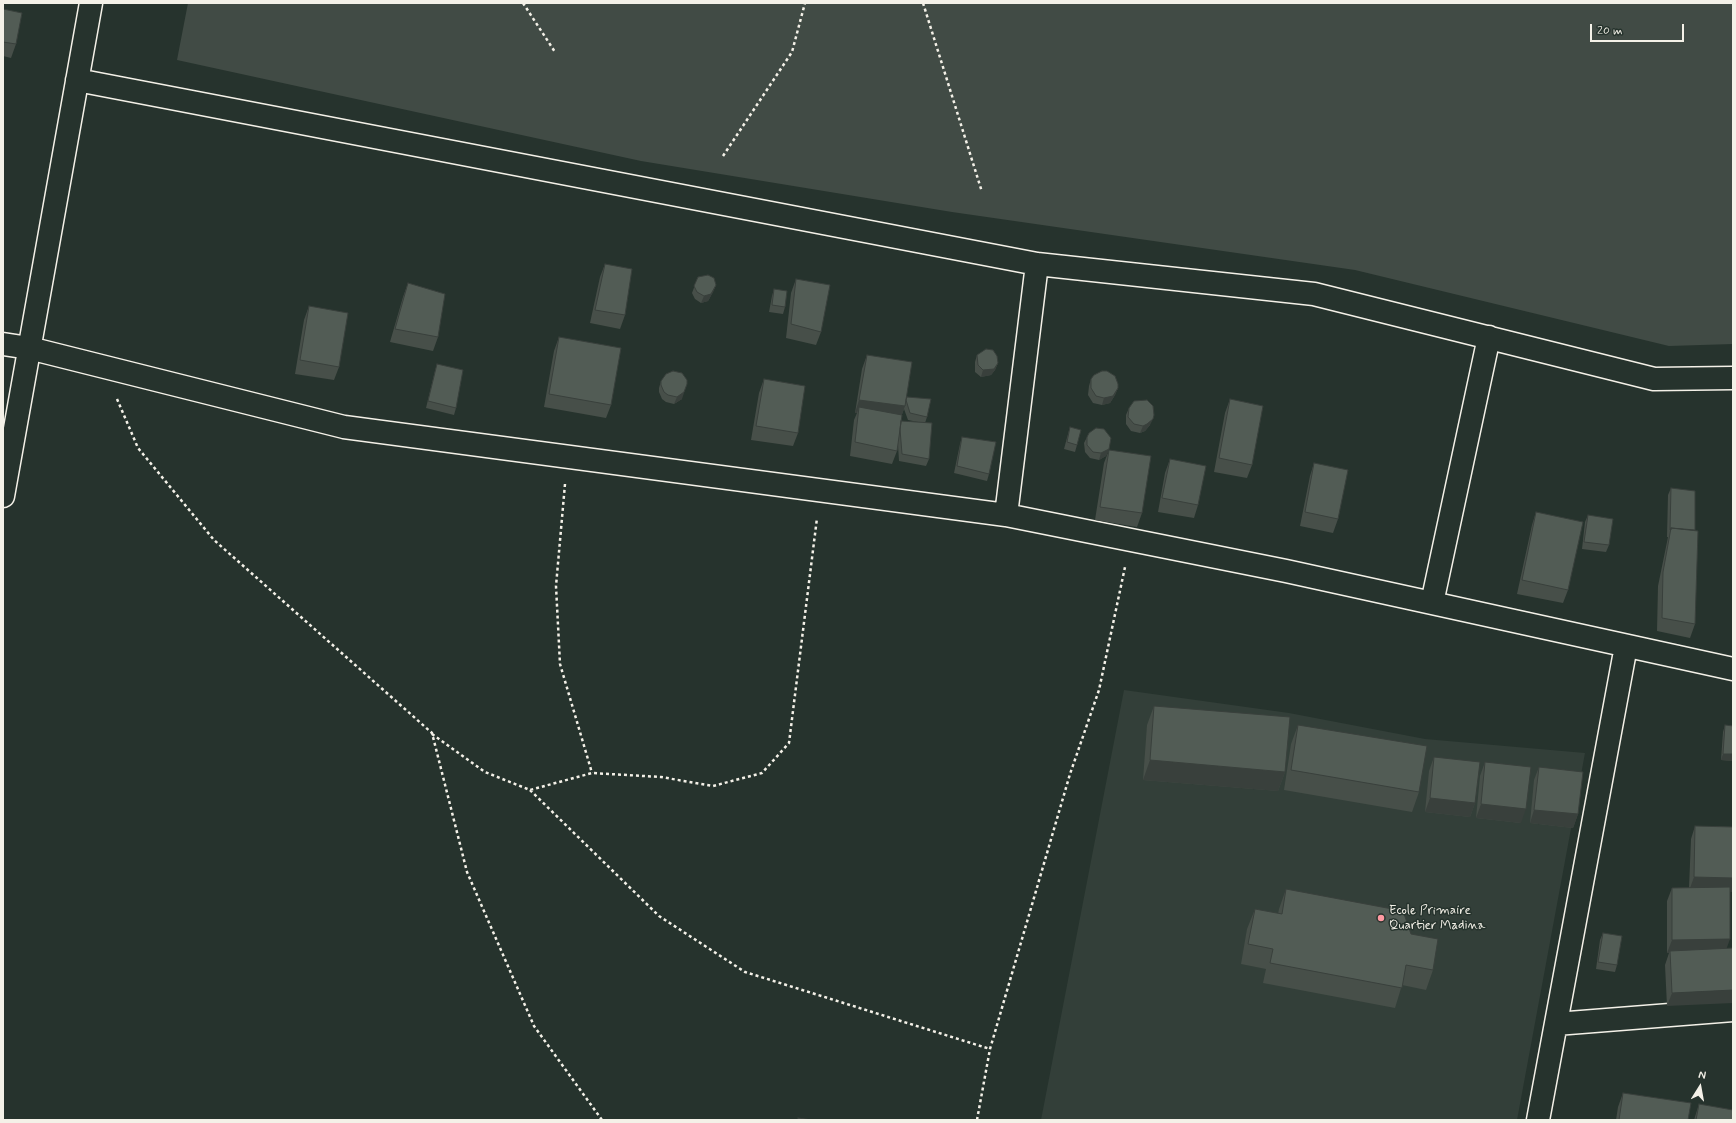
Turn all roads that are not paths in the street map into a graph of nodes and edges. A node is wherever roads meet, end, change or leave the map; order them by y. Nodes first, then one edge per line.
1 (91, 3) edge
2 (77, 80) junction
3 (1037, 264) junction
4 (1489, 337) junction
5 (3, 344) edge
6 (29, 348) junction
7 (1733, 378) edge
8 (3, 496) edge
9 (1006, 515) junction
10 (1432, 603) junction
11 (1626, 646) junction
12 (1733, 670) edge
13 (1733, 1010) edge
14 (1556, 1024) junction
15 (1538, 1120) edge

1 - 2 street
2 - 3 street
2 - 6 street
3 - 4 street
3 - 9 street
4 - 7 street
4 - 10 street
5 - 6 street
6 - 8 street
6 - 9 street
9 - 10 street
10 - 11 street
11 - 12 street
11 - 14 street
13 - 14 street
14 - 15 street

